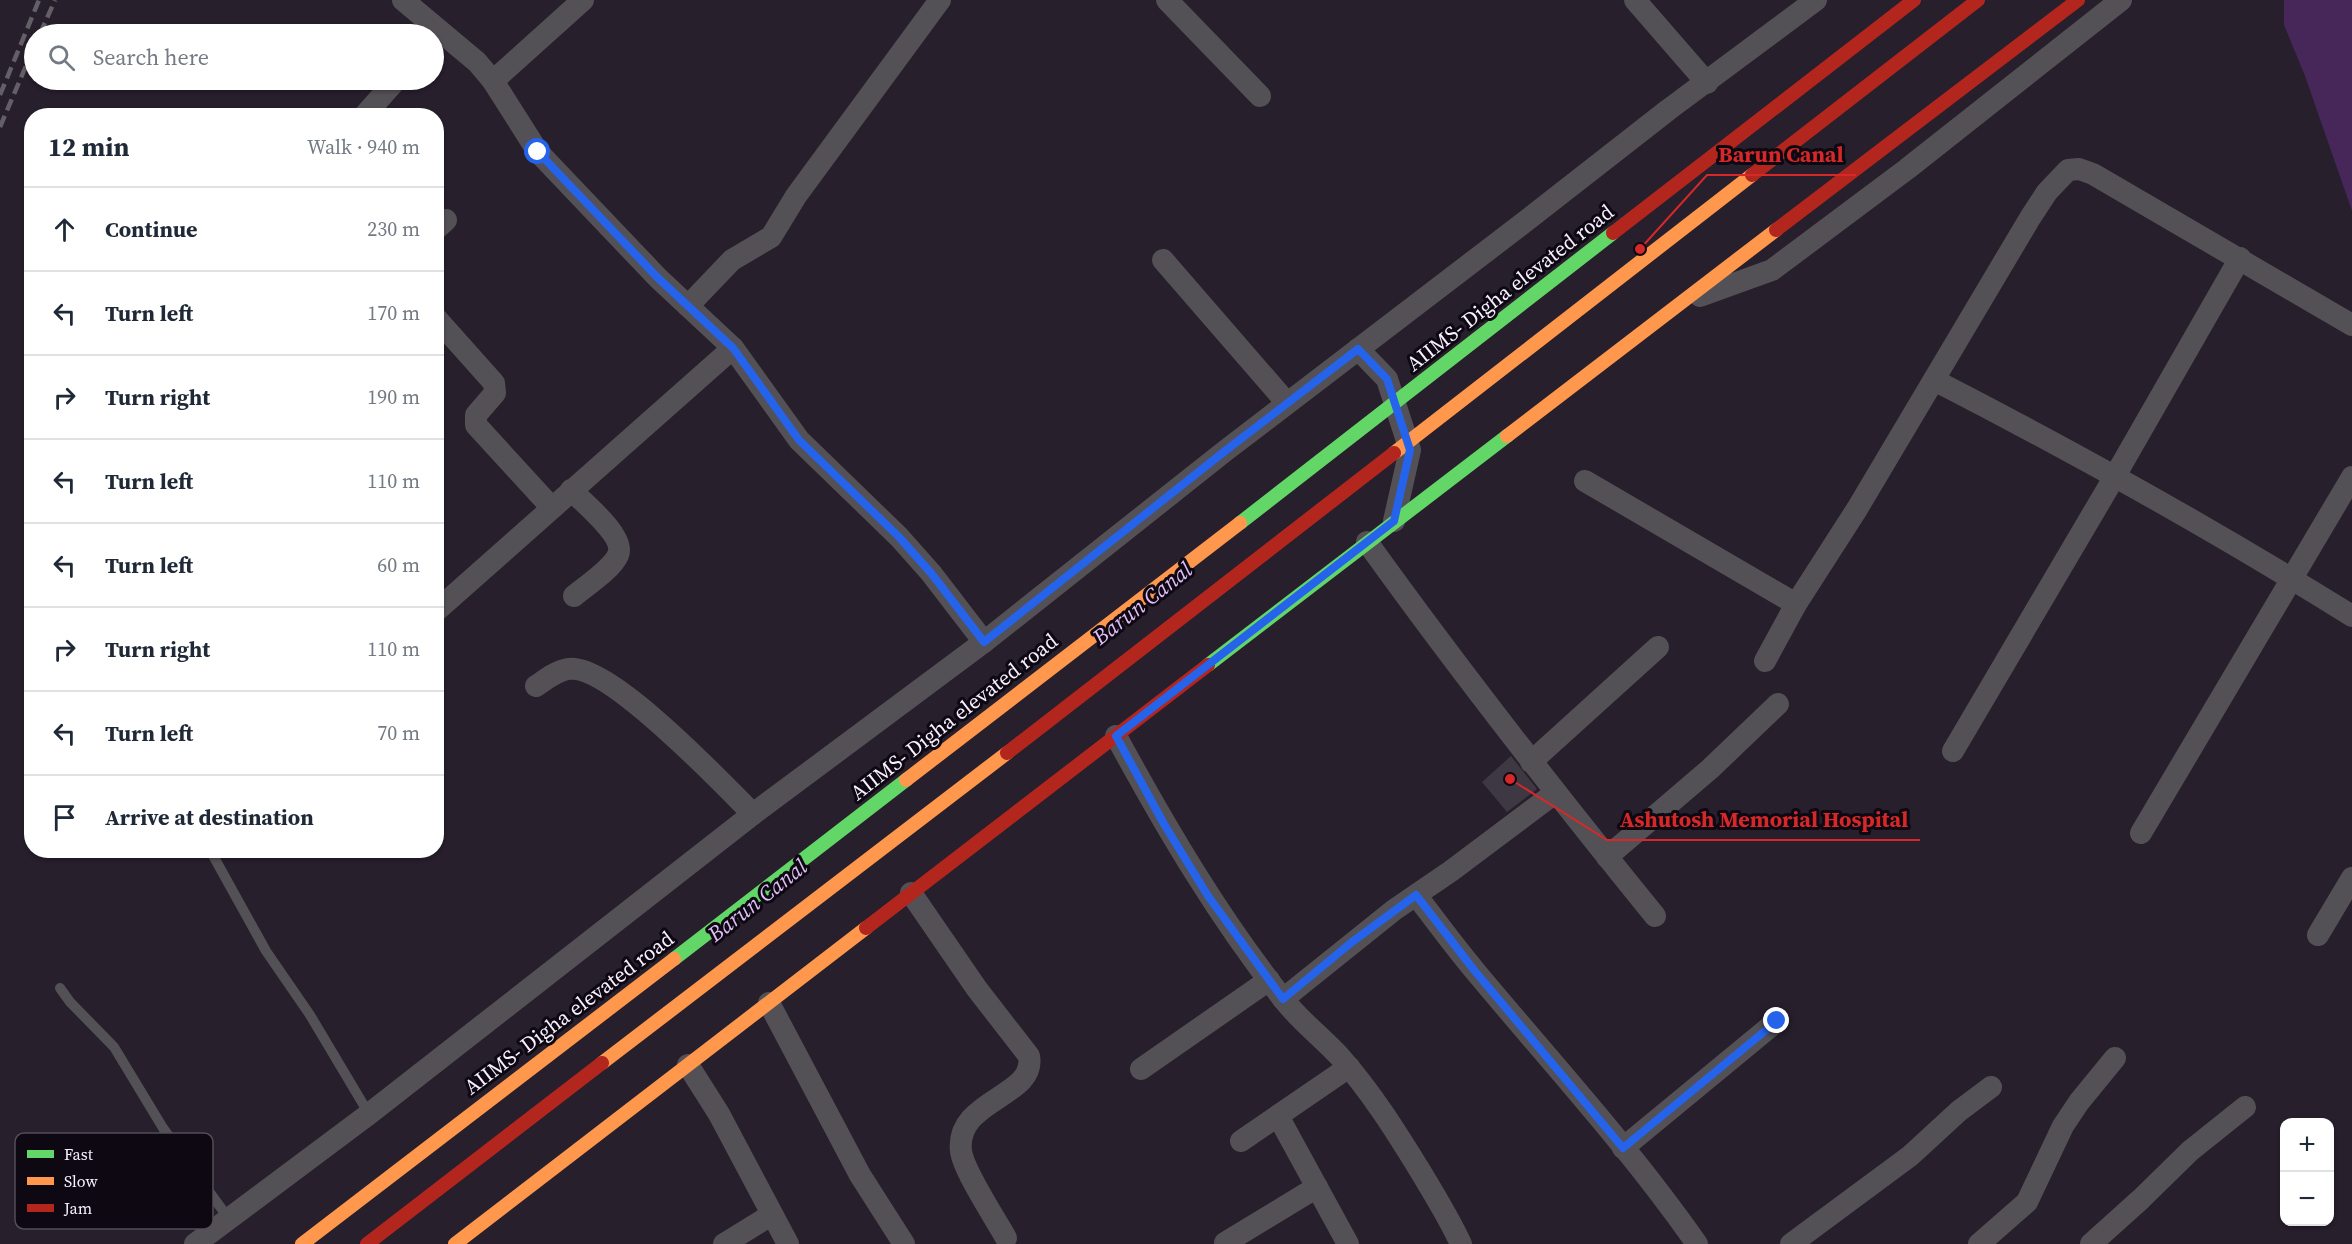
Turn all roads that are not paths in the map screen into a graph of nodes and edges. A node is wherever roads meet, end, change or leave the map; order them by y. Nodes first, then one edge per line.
1 (403, 0) edge
2 (583, 0) edge
3 (940, 0) edge
4 (1167, 0) edge
5 (1635, 0) edge
6 (1816, 0) edge
7 (1914, 0) edge
8 (1978, 0) edge
9 (2078, 0) edge
10 (2121, 0) edge
11 (428, 24) edge
12 (444, 38) edge
13 (493, 81) junction
14 (1707, 83) junction
15 (387, 90) edge
16 (1260, 96) dead end
17 (371, 108) edge
18 (2240, 258) junction
19 (1163, 260) dead end
20 (1678, 304) junction
21 (688, 306) junction
22 (2352, 325) edge
23 (444, 327) edge
24 (733, 348) junction
25 (1358, 349) junction
26 (1934, 380) junction
27 (1287, 403) junction
28 (2115, 476) junction
29 (2352, 477) edge
30 (1585, 481) dead end
31 (571, 490) junction
32 (552, 508) junction
33 (1394, 521) junction
34 (1367, 542) junction
35 (2292, 578) junction
36 (573, 596) dead end
37 (444, 604) edge
38 (1796, 604) junction
39 (2352, 615) edge
40 (984, 642) junction
41 (1658, 647) dead end
42 (1765, 661) dead end
43 (536, 686) dead end
44 (1778, 704) dead end
45 (1116, 736) junction
46 (1953, 751) dead end
47 (1531, 762) junction
48 (1555, 793) junction
49 (753, 814) junction
50 (2141, 833) dead end
51 (1607, 856) junction
52 (214, 858) edge
53 (2352, 878) edge
54 (911, 893) junction
55 (1416, 895) junction
56 (1655, 916) dead end
57 (2318, 935) dead end
58 (1269, 980) junction
59 (60, 988) dead end
60 (1283, 999) junction
61 (769, 1003) junction
62 (1777, 1021) dead end
63 (2115, 1058) dead end
64 (688, 1065) junction
65 (1349, 1067) junction
66 (1141, 1069) dead end
67 (1991, 1087) dead end
68 (2245, 1107) dead end
69 (369, 1114) junction
70 (1278, 1116) junction
71 (167, 1133) edge
72 (1241, 1141) dead end
73 (1623, 1148) junction
74 (1317, 1187) junction
75 (213, 1197) edge
76 (771, 1215) junction
77 (229, 1219) junction
78 (1006, 1238) dead end
79 (1225, 1243) edge
80 (195, 1244) edge
81 (302, 1244) edge
82 (367, 1244) edge
83 (455, 1244) edge
84 (724, 1244) edge
85 (788, 1244) edge
86 (904, 1244) edge
87 (1348, 1244) edge
88 (1461, 1244) edge
89 (1697, 1244) edge
90 (1791, 1244) edge
91 (1979, 1244) edge
92 (2091, 1244) edge

1 - 11 street
2 - 13 street
3 - 21 street
4 - 16 street
5 - 14 street
6 - 14 street
7 - 81 main road, AIIMS- Digha elevated road, bridge
8 - 82 main road, bridge
9 - 20 main road
10 - 20 street
12 - 13 street
13 - 21 street
14 - 25 street
15 - 17 street
18 - 22 street
18 - 26 street
18 - 28 street
19 - 27 street
20 - 33 main road
21 - 24 street
23 - 32 street
24 - 31 street
24 - 40 street
25 - 27 street
25 - 33 street, bridge
26 - 28 street
26 - 38 street
27 - 40 street
28 - 35 street
28 - 46 street
29 - 35 street
30 - 38 street
31 - 32 street
31 - 36 street
32 - 37 street
33 - 34 main road
34 - 45 main road
34 - 47 street
35 - 39 street
35 - 50 street
38 - 42 street
40 - 49 street
41 - 47 street
43 - 49 street
44 - 51 street
45 - 54 main road
45 - 58 street
47 - 48 street
48 - 51 street
48 - 55 street
49 - 69 street
51 - 56 street
52 - 69 lane
53 - 57 street
54 - 61 main road
54 - 78 street
55 - 60 street
55 - 73 street
58 - 60 street
58 - 66 street
59 - 71 lane
60 - 65 street
61 - 64 main road
61 - 86 street
62 - 73 street
63 - 91 street
64 - 76 street
64 - 83 main road
65 - 70 street
65 - 88 street
67 - 90 street
68 - 92 street
69 - 77 street
70 - 72 street
70 - 74 street
73 - 89 street
74 - 79 street
74 - 87 street
75 - 77 lane
76 - 84 street
76 - 85 street
77 - 80 street

